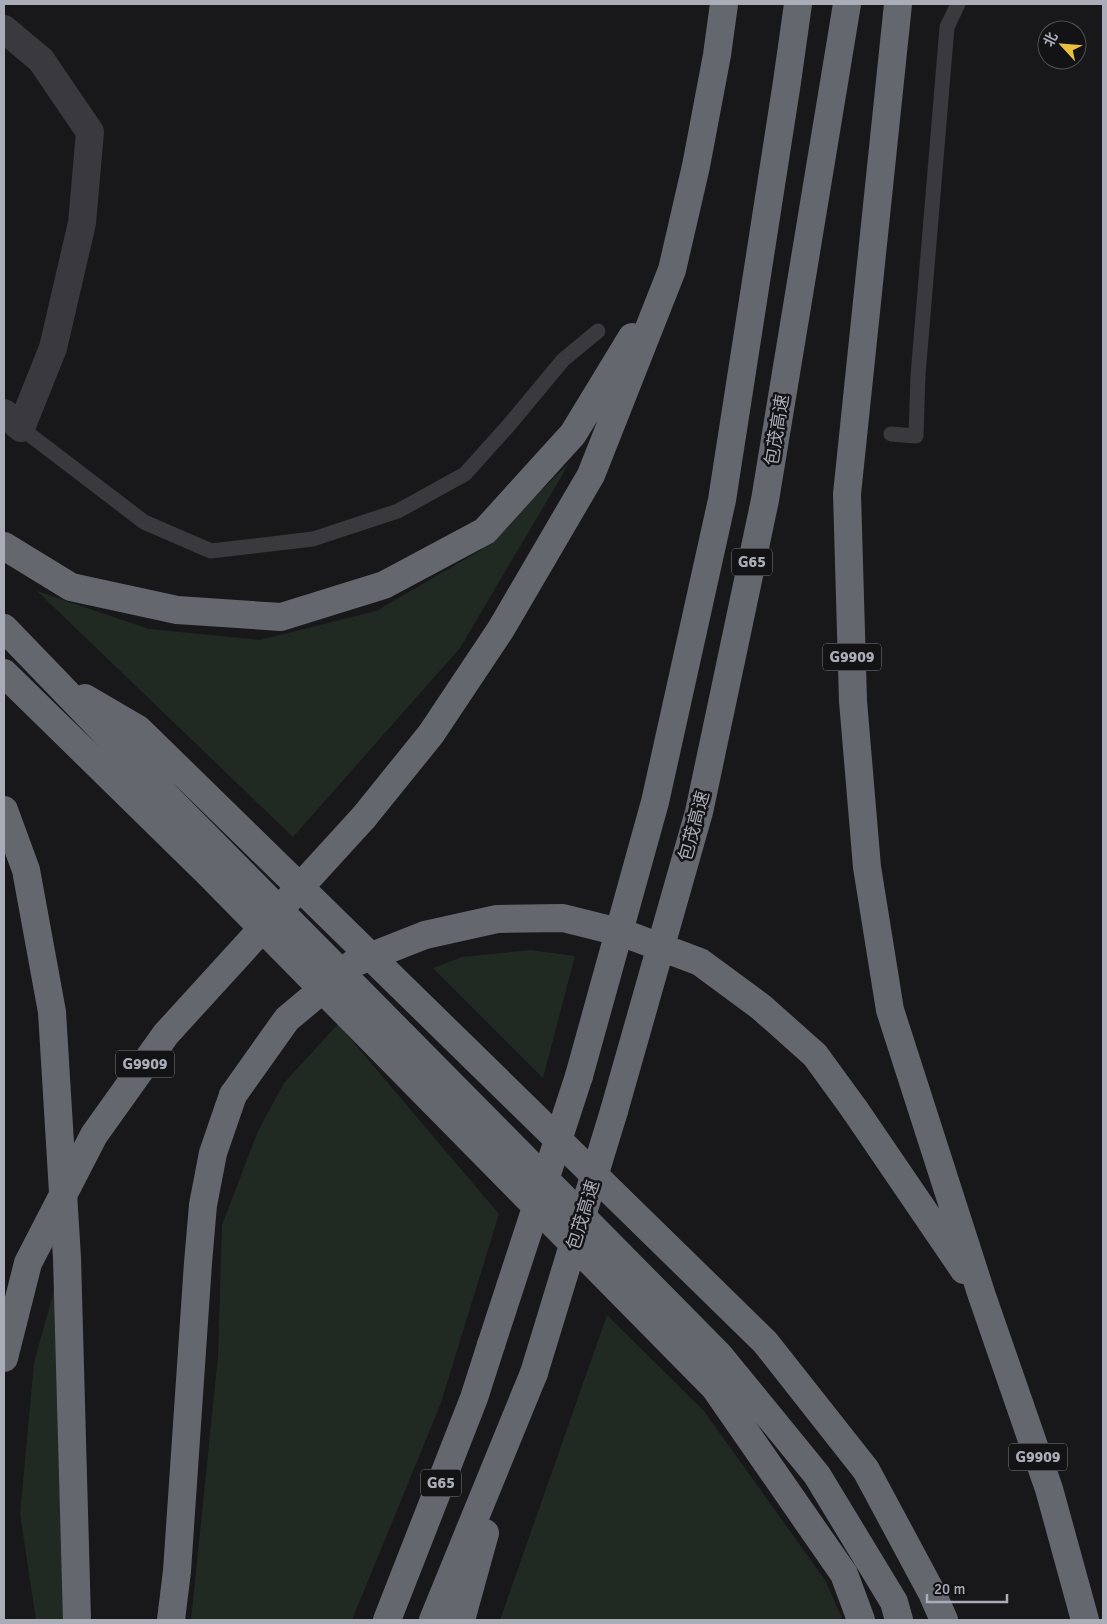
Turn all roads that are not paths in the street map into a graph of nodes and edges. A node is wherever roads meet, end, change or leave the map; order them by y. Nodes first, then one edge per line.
1 (724, 4) edge
2 (798, 4) edge
3 (847, 4) edge
4 (898, 4) edge
5 (958, 4) edge
6 (4, 29) edge
7 (672, 270) junction
8 (598, 331) dead end
9 (12, 421) edge
10 (891, 434) dead end
11 (4, 546) edge
12 (4, 628) edge
13 (4, 673) edge
14 (56, 682) junction
15 (4, 810) edge
16 (982, 1296) junction
17 (4, 1358) edge
18 (519, 1412) junction
19 (77, 1620) edge
20 (172, 1620) edge
21 (387, 1620) edge
22 (433, 1620) edge
23 (461, 1620) edge
24 (861, 1620) edge
25 (899, 1620) edge
26 (944, 1620) edge
27 (1085, 1620) edge

1 - 7 highway, G9909
2 - 21 highway, G65, bridge
3 - 18 highway, 包茂高速 / G65, bridge
4 - 16 highway, G9909
5 - 10 lane
6 - 9 street
7 - 11 highway
7 - 17 highway, G9909, bridge
8 - 9 lane
12 - 14 highway
13 - 24 highway
14 - 25 highway
14 - 26 highway
15 - 19 highway
16 - 20 highway, bridge
16 - 27 highway, G9909
18 - 22 highway, 包茂高速 / G65
18 - 23 highway

